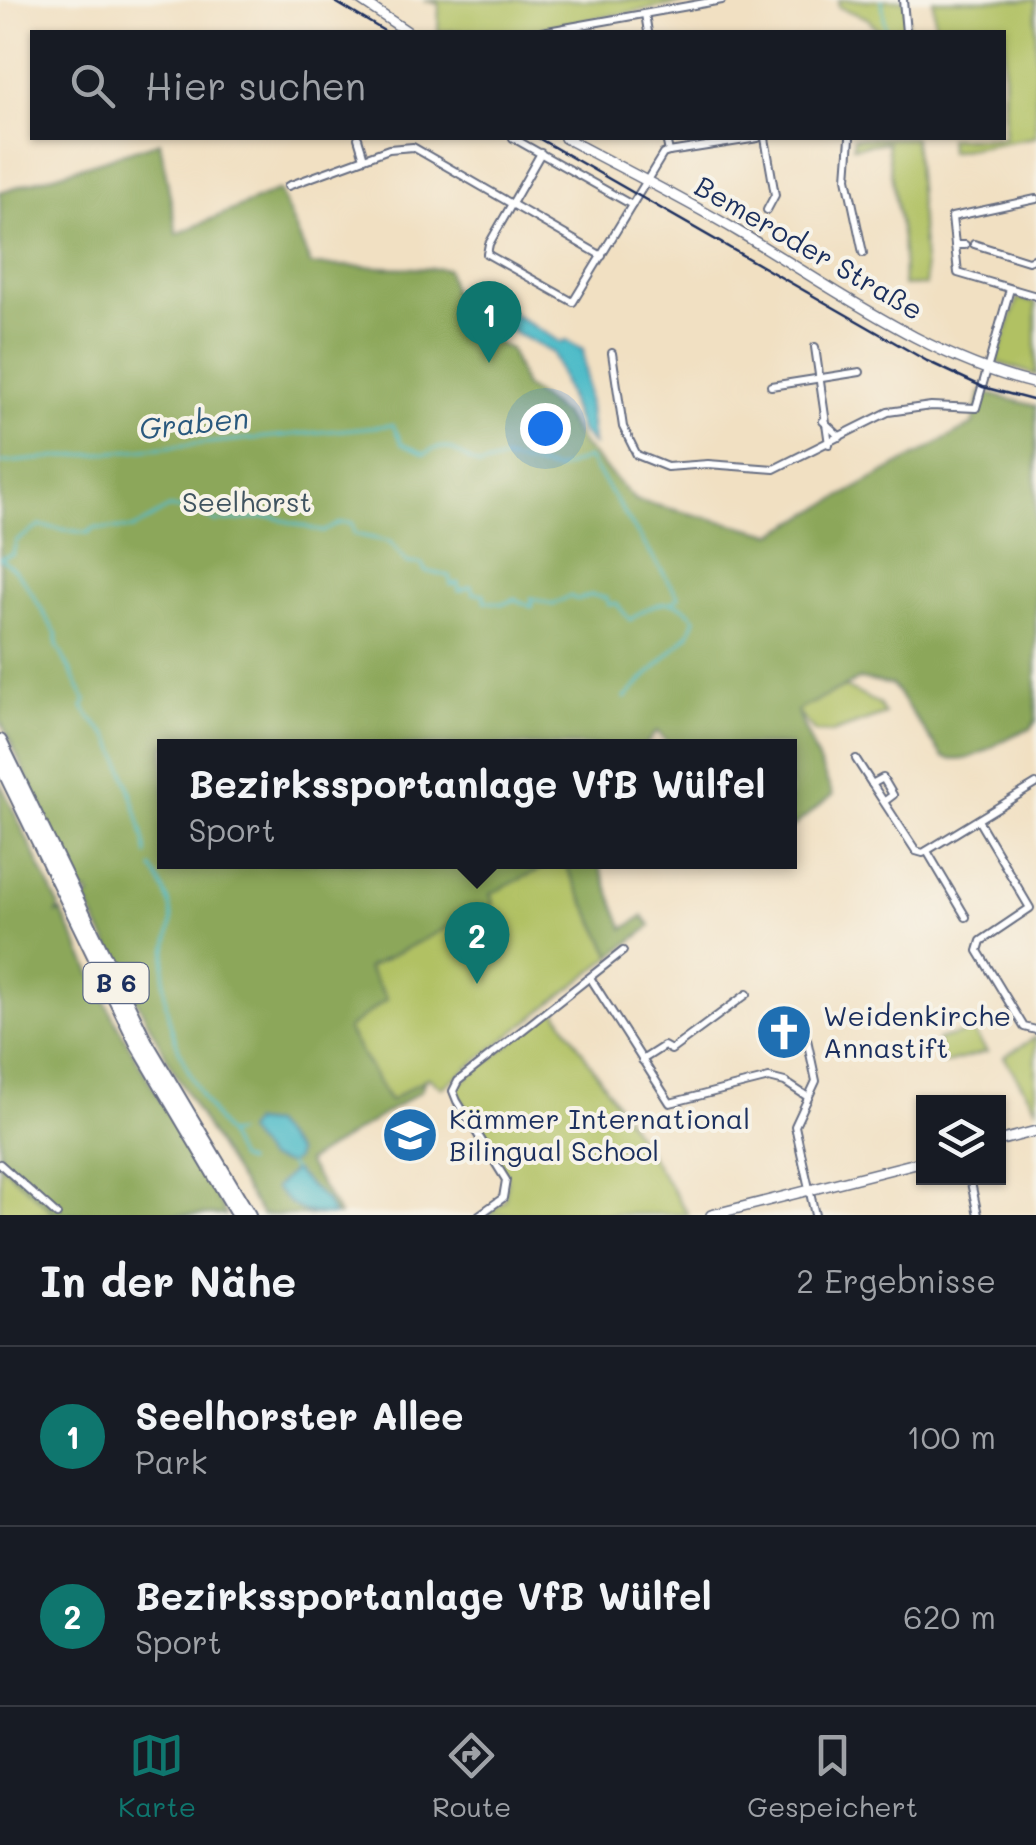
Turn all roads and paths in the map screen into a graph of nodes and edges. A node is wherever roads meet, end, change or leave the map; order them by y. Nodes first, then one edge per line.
1 (360, 0) edge
2 (722, 0) edge
3 (903, 0) edge
4 (644, 14) junction
5 (405, 30) edge
6 (553, 30) edge
7 (648, 30) edge
8 (906, 30) edge
9 (359, 140) edge
10 (517, 140) edge
11 (568, 140) edge
12 (666, 140) edge
13 (694, 140) edge
14 (748, 140) edge
15 (761, 140) edge
16 (850, 140) edge
17 (686, 150) junction
18 (669, 152) junction
19 (541, 153) junction
20 (364, 158) junction
21 (646, 181) junction
22 (288, 186) dead end
23 (1036, 199) edge
24 (512, 204) junction
25 (632, 205) junction
26 (767, 210) dead end
27 (955, 245) junction
28 (863, 253) dead end
29 (602, 256) junction
30 (1036, 258) edge
31 (1010, 289) junction
32 (1036, 296) edge
33 (815, 347) dead end
34 (612, 354) dead end
35 (987, 370) junction
36 (860, 372) dead end
37 (817, 379) junction
38 (1036, 384) edge
39 (772, 386) dead end
40 (823, 421) junction
41 (840, 437) junction
42 (829, 444) junction
43 (0, 741) edge
44 (856, 760) dead end
45 (0, 763) edge
46 (872, 784) junction
47 (1035, 787) edge
48 (885, 801) junction
49 (978, 820) junction
50 (927, 852) junction
51 (1033, 909) edge
52 (966, 917) dead end
53 (623, 950) dead end
54 (591, 978) junction
55 (747, 994) dead end
56 (805, 1030) dead end
57 (1036, 1030) edge
58 (642, 1060) junction
59 (808, 1097) junction
60 (1036, 1131) edge
61 (1006, 1139) edge
62 (916, 1163) edge
63 (0, 1164) edge
64 (972, 1185) edge
65 (810, 1190) junction
66 (57, 1215) edge
67 (238, 1215) edge
68 (249, 1215) edge
69 (479, 1215) edge
70 (711, 1215) edge
71 (815, 1215) edge
72 (978, 1215) edge

1 - 5 main road
2 - 4 street
3 - 8 street
4 - 6 street
4 - 7 street
9 - 20 street
10 - 19 street
11 - 21 main road, Bemeroder Straße
12 - 18 street
13 - 17 street
14 - 17 street
15 - 26 street
16 - 28 street
17 - 18 street
18 - 21 street
19 - 24 street
19 - 25 street
20 - 22 street
20 - 24 street
21 - 25 street
21 - 35 main road, Bemeroder Straße
23 - 27 street
24 - 29 street
24 - 29 street
25 - 29 street
27 - 30 street
27 - 31 street
31 - 32 street
31 - 35 street
33 - 37 street
34 - 42 street
35 - 38 main road, Bemeroder Straße
35 - 41 street
36 - 37 street
37 - 39 street
37 - 40 street
40 - 41 street
40 - 42 street
41 - 42 street
43 - 68 highway, B 6
44 - 46 street
45 - 67 highway, B 6
46 - 48 street
46 - 48 street
47 - 49 street
48 - 50 street
49 - 50 street
49 - 51 street
50 - 52 street
51 - 57 street
53 - 54 street
54 - 58 street
54 - 69 street
55 - 58 street
56 - 59 street
58 - 59 street
59 - 65 street
60 - 61 main road
62 - 65 main road
63 - 66 street
64 - 72 street
65 - 70 main road
65 - 71 street

